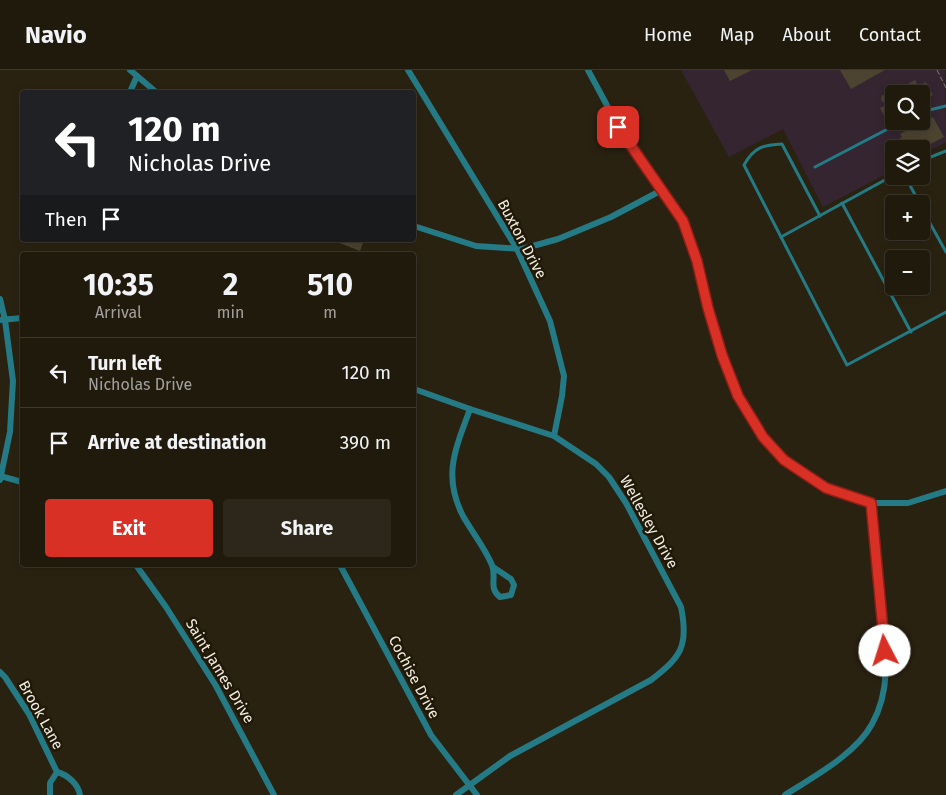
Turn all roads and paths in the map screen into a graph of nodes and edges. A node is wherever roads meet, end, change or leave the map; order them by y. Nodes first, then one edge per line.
1 (130, 70) edge
2 (408, 70) edge
3 (588, 70) edge
4 (937, 70) edge
5 (137, 76) junction
6 (946, 88) edge
7 (131, 90) edge
8 (154, 90) edge
9 (946, 106) edge
10 (930, 110) edge
11 (886, 130) edge
12 (946, 151) edge
13 (930, 158) edge
14 (815, 167) dead end
15 (885, 180) edge
16 (662, 190) junction
17 (842, 203) junction
18 (820, 216) junction
19 (930, 223) edge
20 (416, 227) edge
21 (781, 237) junction
22 (517, 249) junction
23 (946, 252) edge
24 (0, 299) edge
25 (946, 312) edge
26 (20, 318) edge
27 (3, 320) edge
28 (910, 332) junction
29 (416, 390) edge
30 (470, 410) junction
31 (554, 436) junction
32 (1, 478) edge
33 (20, 482) edge
34 (946, 491) edge
35 (871, 503) junction
36 (137, 567) edge
37 (341, 567) edge
38 (493, 567) junction
39 (0, 672) edge
40 (57, 772) junction
41 (469, 785) junction
42 (50, 795) edge
43 (80, 795) edge
44 (274, 795) edge
45 (456, 795) edge
46 (477, 795) edge
47 (785, 795) edge

1 - 5 street
2 - 22 street, Buxton Drive
3 - 16 street
4 - 6 path
5 - 7 street
5 - 8 street
9 - 10 lane
11 - 14 lane
12 - 13 lane
15 - 17 lane
16 - 22 street
16 - 35 street
17 - 18 lane
17 - 28 lane
18 - 21 lane
18 - 21 lane
19 - 23 lane
20 - 22 street
21 - 28 lane
22 - 31 street, Buxton Drive
24 - 27 street
25 - 28 lane
26 - 27 street
27 - 32 street
29 - 30 street, Wellesley Drive
30 - 31 street, Wellesley Drive
30 - 38 street
31 - 41 street, Wellesley Drive
32 - 33 street
34 - 35 street
35 - 47 street
36 - 44 street, Saint James Drive
37 - 41 street, Cochise Drive
38 - 38 street
39 - 40 street, Brook Lane
40 - 42 street, Brook Lane
40 - 43 street, Brook Lane
41 - 45 street
41 - 46 street, Cochise Drive

